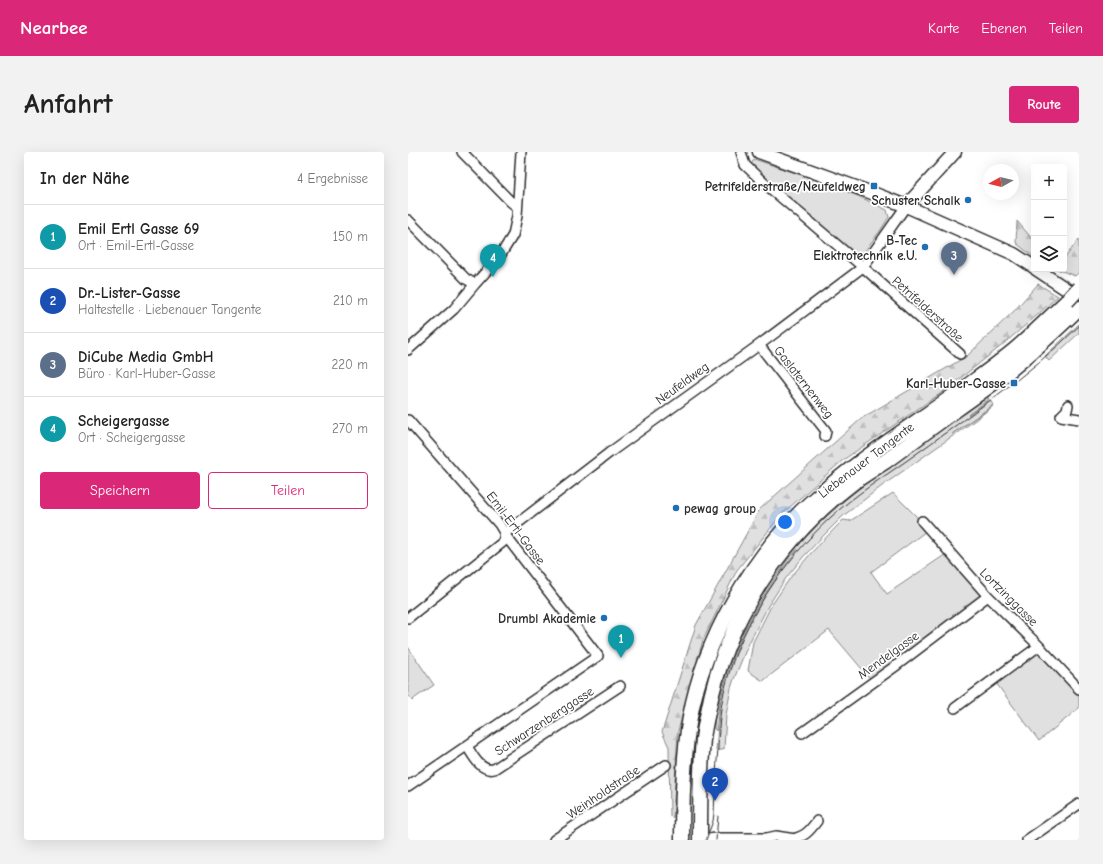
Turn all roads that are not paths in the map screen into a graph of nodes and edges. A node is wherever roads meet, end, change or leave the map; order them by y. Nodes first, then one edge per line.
1 (462, 152) edge
2 (521, 152) edge
3 (741, 152) edge
4 (759, 152) edge
5 (955, 152) edge
6 (906, 206) junction
7 (517, 207) junction
8 (408, 220) edge
9 (1031, 265) edge
10 (863, 267) junction
11 (1040, 272) edge
12 (475, 284) junction
13 (1074, 299) edge
14 (759, 345) junction
15 (408, 350) edge
16 (960, 354) dead end
17 (1068, 405) dead end
18 (408, 420) edge
19 (1079, 420) edge
20 (825, 436) dead end
21 (922, 522) dead end
22 (505, 533) junction
23 (988, 596) junction
24 (408, 618) edge
25 (1040, 646) junction
26 (598, 656) joint
27 (620, 686) dead end
28 (1079, 689) edge
29 (955, 708) dead end
30 (802, 733) dead end
31 (467, 746) junction
32 (666, 765) dead end
33 (408, 786) edge
34 (1079, 804) edge
35 (817, 821) dead end
36 (793, 839) edge
37 (554, 840) edge
38 (682, 840) edge
39 (686, 840) edge
40 (701, 840) edge
41 (1027, 840) edge

1 - 7 street
2 - 7 street
3 - 10 street, Petrifelderstraße
4 - 6 main road
5 - 6 main road, Neufeldweg
6 - 9 main road
6 - 10 street, Neufeldweg
7 - 12 street
8 - 12 street
10 - 14 street, Neufeldweg
10 - 16 street, Petrifelderstraße
11 - 13 main road
12 - 15 street
13 - 38 main road, Liebenauer Tangente
13 - 40 main road, Liebenauer Tangente
14 - 20 street, Gaslaternenweg
14 - 22 street, Neufeldweg
17 - 19 street
18 - 22 street, Emil-Ertl-Gasse
21 - 23 street, Lortzinggasse
22 - 24 street, Neufeldweg
22 - 26 street, Emil-Ertl-Gasse
23 - 25 street, Lortzinggasse
23 - 30 street, Mendelgasse
25 - 28 street, Lortzinggasse
25 - 29 street
26 - 31 street, Schwarzenberggasse
27 - 31 street, Schwarzenberggasse
31 - 33 street, Schwarzenberggasse
32 - 37 street, Weinholdstraße
34 - 41 street
35 - 36 street
36 - 40 street
39 - 40 main road

